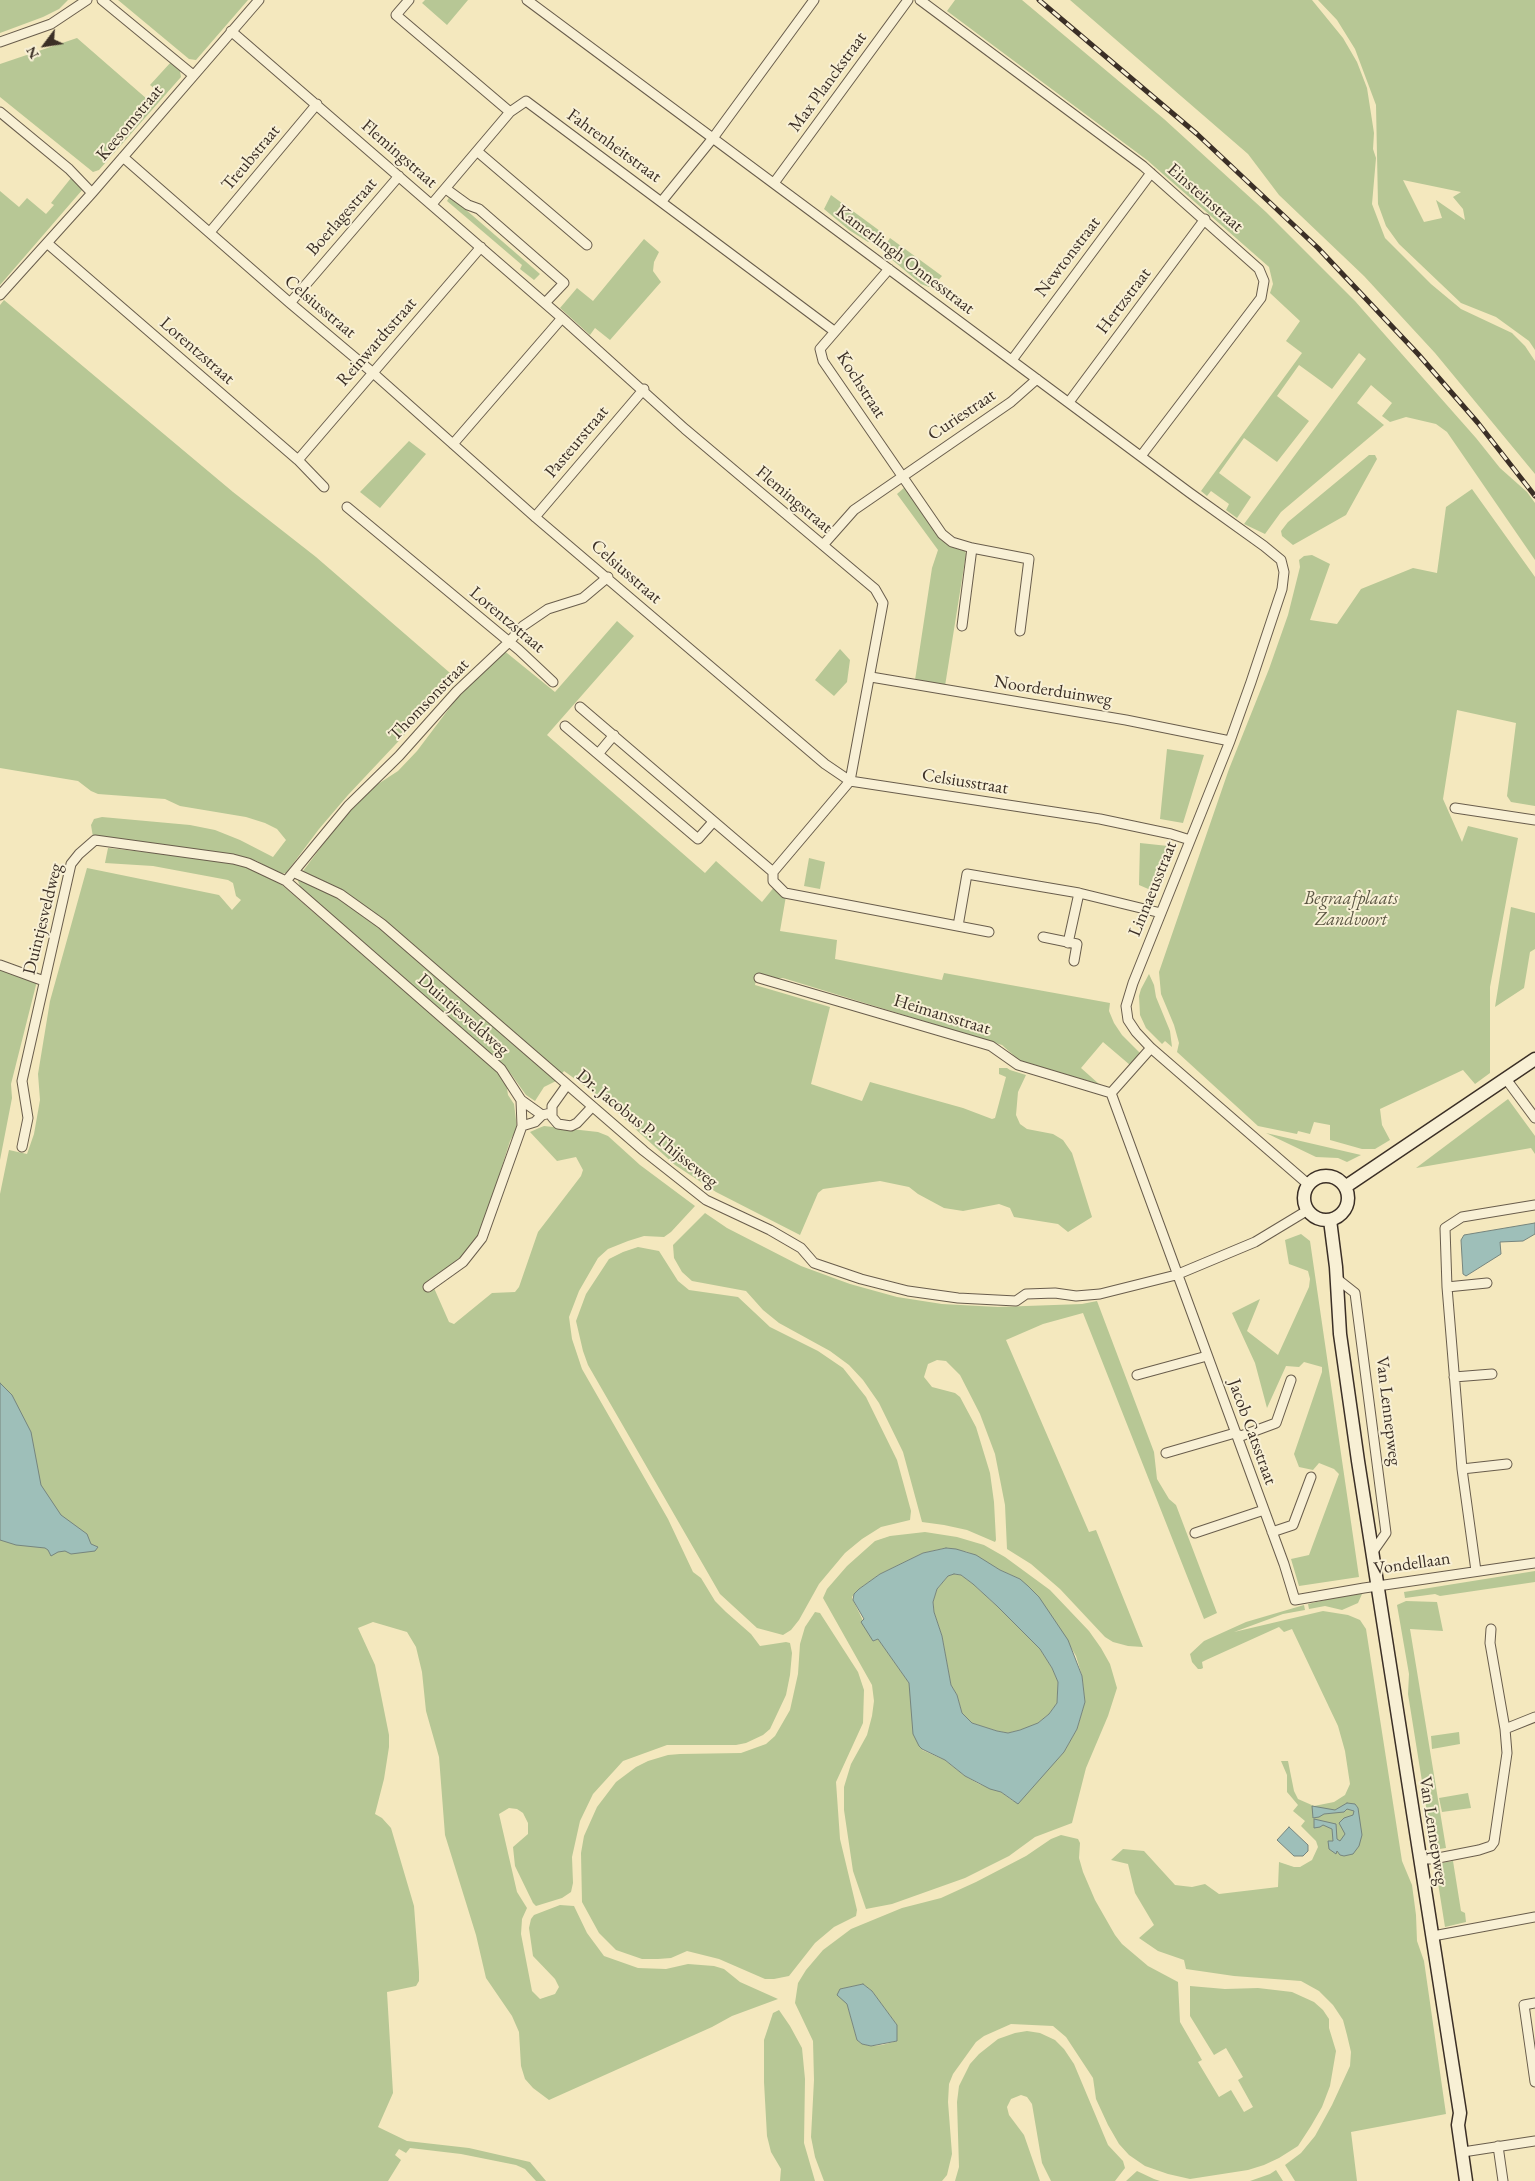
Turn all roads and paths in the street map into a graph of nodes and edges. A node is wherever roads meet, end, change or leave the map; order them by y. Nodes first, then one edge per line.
1 (87, 0) edge
2 (102, 0) edge
3 (259, 0) edge
4 (409, 0) edge
5 (527, 0) edge
6 (814, 0) edge
7 (908, 0) edge
8 (920, 0) edge
9 (231, 31) junction
10 (0, 42) edge
11 (193, 75) junction
12 (317, 104) junction
13 (0, 112) edge
14 (510, 112) junction
15 (713, 138) junction
16 (478, 152) junction
17 (123, 157) junction
18 (1151, 173) junction
19 (399, 176) junction
20 (774, 183) junction
21 (446, 189) junction
22 (92, 193) junction
23 (662, 201) junction
24 (432, 204) junction
25 (1205, 219) junction
26 (210, 232) junction
27 (47, 242) junction
28 (587, 245) dead end
29 (481, 247) junction
30 (890, 269) junction
31 (0, 295) edge
32 (290, 303) junction
33 (545, 303) junction
34 (562, 318) junction
35 (834, 331) junction
36 (1012, 360) junction
37 (372, 372) junction
38 (1037, 379) junction
39 (644, 389) junction
40 (1069, 402) junction
41 (453, 444) junction
42 (1141, 456) junction
43 (298, 460) junction
44 (903, 475) junction
45 (324, 487) dead end
46 (347, 507) dead end
47 (535, 517) junction
48 (823, 545) junction
49 (1264, 546) joint
50 (972, 548) junction
51 (608, 577) junction
52 (962, 626) dead end
53 (1020, 631) dead end
54 (509, 642) junction
55 (871, 676) junction
56 (553, 682) dead end
57 (580, 707) dead end
58 (565, 726) dead end
59 (614, 735) junction
60 (1230, 741) junction
61 (598, 754) junction
62 (850, 781) junction
63 (1455, 808) dead end
64 (1534, 821) edge
65 (713, 822) junction
66 (1190, 840) junction
67 (773, 872) junction
68 (295, 873) junction
69 (286, 881) junction
70 (1079, 893) junction
71 (1161, 913) junction
72 (958, 926) junction
73 (989, 932) dead end
74 (1043, 937) dead end
75 (1068, 944) junction
76 (1074, 961) dead end
77 (0, 965) edge
78 (759, 978) dead end
79 (44, 981) junction
80 (1151, 1048) junction
81 (1535, 1058) edge
82 (1506, 1079) junction
83 (567, 1085) junction
84 (1111, 1093) junction
85 (521, 1100) junction
86 (592, 1107) junction
87 (547, 1114) junction
88 (1535, 1118) edge
89 (522, 1126) junction
90 (22, 1147) dead end
91 (1309, 1185) junction
92 (1345, 1187) junction
93 (1535, 1205) edge
94 (1308, 1210) junction
95 (1330, 1220) junction
96 (1176, 1275) junction
97 (1336, 1278) junction
98 (1487, 1283) dead end
99 (1447, 1286) junction
100 (428, 1287) dead end
101 (1207, 1356) junction
102 (1492, 1374) dead end
103 (1136, 1375) dead end
104 (1454, 1377) junction
105 (1291, 1380) dead end
106 (1235, 1433) junction
107 (1166, 1453) dead end
108 (1506, 1464) dead end
109 (1462, 1469) junction
110 (1311, 1477) dead end
111 (1264, 1510) junction
112 (1272, 1532) junction
113 (1195, 1533) dead end
114 (1372, 1553) junction
115 (1535, 1563) edge
116 (1476, 1571) junction
117 (1376, 1586) junction
118 (1295, 1600) joint
119 (1491, 1629) dead end
120 (1535, 1716) edge
121 (1505, 1729) junction
122 (1421, 1859) junction
123 (1535, 1917) edge
124 (1433, 1936) junction
125 (1535, 2003) edge
126 (1535, 2082) edge
127 (1535, 2141) edge
128 (1498, 2146) junction
129 (1467, 2151) junction
130 (1466, 2181) edge
131 (1475, 2181) edge
132 (1503, 2181) edge

1 - 10 street
2 - 11 street
3 - 9 street, Keesomstraat
4 - 14 street
5 - 15 street, Kamerlingh Onnesstraat
6 - 15 street
7 - 20 street, Max Planckstraat
8 - 18 street, Einsteinstraat
9 - 11 street, Keesomstraat
9 - 12 street, Flemingstraat
11 - 17 street, Keesomstraat
12 - 19 street, Flemingstraat
12 - 26 street, Treubstraat
13 - 22 street
14 - 16 street
14 - 23 street, Fahrenheitstraat
15 - 20 street, Kamerlingh Onnesstraat
15 - 23 street
16 - 21 street
16 - 28 street
17 - 22 street, Keesomstraat
17 - 26 street, Celsiusstraat
18 - 25 street, Einsteinstraat
18 - 36 street, Newtonstraat
19 - 24 street, Flemingstraat
19 - 32 street, Boerlagestraat
20 - 30 street, Kamerlingh Onnesstraat
21 - 24 street
21 - 33 street, Flemingstraat
22 - 27 street, Keesomstraat
23 - 35 street, Fahrenheitstraat
24 - 29 street, Flemingstraat
25 - 40 street, Hertzstraat
25 - 42 street, Einsteinstraat
26 - 32 street, Celsiusstraat
27 - 31 street, Keesomstraat
27 - 43 street, Lorentzstraat
29 - 33 street, Flemingstraat
29 - 37 street, Reinwardtstraat
30 - 35 street, Kochstraat
30 - 36 street, Kamerlingh Onnesstraat
32 - 37 street, Celsiusstraat
33 - 34 street, Flemingstraat
34 - 39 street, Flemingstraat
34 - 41 street
35 - 44 street, Kochstraat
36 - 38 street, Kamerlingh Onnesstraat
37 - 41 street, Celsiusstraat
37 - 43 street, Reinwardtstraat
38 - 40 street, Kamerlingh Onnesstraat
38 - 44 street, Curiestraat
39 - 47 street, Pasteurstraat
39 - 48 street, Flemingstraat
40 - 42 street, Kamerlingh Onnesstraat
41 - 47 street, Celsiusstraat
42 - 49 street, Kamerlingh Onnesstraat
43 - 45 street, Lorentzstraat
44 - 48 street, Curiestraat
44 - 50 street
46 - 54 street, Lorentzstraat
47 - 51 street, Celsiusstraat
48 - 55 street, Flemingstraat
49 - 60 street, Linnaeusstraat
50 - 52 street
50 - 53 street
51 - 54 street, Thomsonstraat
51 - 62 street, Celsiusstraat
54 - 56 street, Lorentzstraat
54 - 68 street, Thomsonstraat
55 - 60 street, Noorderduinweg
55 - 62 street, Flemingstraat
57 - 59 street
58 - 61 street
59 - 61 street
59 - 65 street
60 - 66 street, Linnaeusstraat
61 - 65 street
62 - 66 street, Celsiusstraat
62 - 67 street
63 - 64 street
65 - 67 street
66 - 71 street, Linnaeusstraat
67 - 72 street
68 - 69 street
68 - 83 street, Dr. Jacobus P. Thijsseweg
69 - 79 street, Duintjesveldweg
69 - 85 street, Duintjesveldweg
70 - 71 street
70 - 72 street
70 - 75 street
71 - 80 street, Linnaeusstraat
72 - 73 street
74 - 75 street
75 - 76 street
77 - 79 street
78 - 84 street, Heimansstraat
79 - 90 street, Duintjesveldweg
80 - 84 street
80 - 91 street, Linnaeusstraat
81 - 82 main road
82 - 88 street
82 - 92 main road
83 - 86 street, Dr. Jacobus P. Thijsseweg
83 - 87 street
84 - 96 street
85 - 87 street, Duintjesveldweg
85 - 89 street
86 - 87 street, Duintjesveldweg
86 - 96 street, Dr. Jacobus P. Thijsseweg
87 - 89 street
89 - 100 street
91 - 92 main road
91 - 94 main road
92 - 95 main road
93 - 99 street
94 - 95 main road
94 - 96 street, Dr. Jacobus P. Thijsseweg
95 - 97 main road, Van Lennepweg
96 - 101 street, Jacob Catsstraat
97 - 114 main road, Van Lennepweg
97 - 114 street, Van Lennepweg
98 - 99 street
99 - 104 street
101 - 103 street
101 - 106 street, Jacob Catsstraat
102 - 104 street
104 - 109 street
105 - 106 street
106 - 107 street
106 - 111 street, Jacob Catsstraat
108 - 109 street
109 - 116 street
110 - 112 street
111 - 112 street, Jacob Catsstraat
111 - 113 street
112 - 118 street, Jacob Catsstraat
114 - 117 main road, Van Lennepweg
115 - 116 street, Vondellaan
116 - 117 street, Vondellaan
117 - 118 street, Vondellaan
117 - 122 main road, Van Lennepweg
119 - 121 street
120 - 121 street
121 - 122 street
122 - 124 main road, Van Lennepweg
123 - 124 street
124 - 129 main road, Van Lennepweg
125 - 126 street
127 - 128 street
128 - 129 street
128 - 132 street
129 - 130 main road, Van Lennepweg
129 - 131 main road, Van Lennepweg

